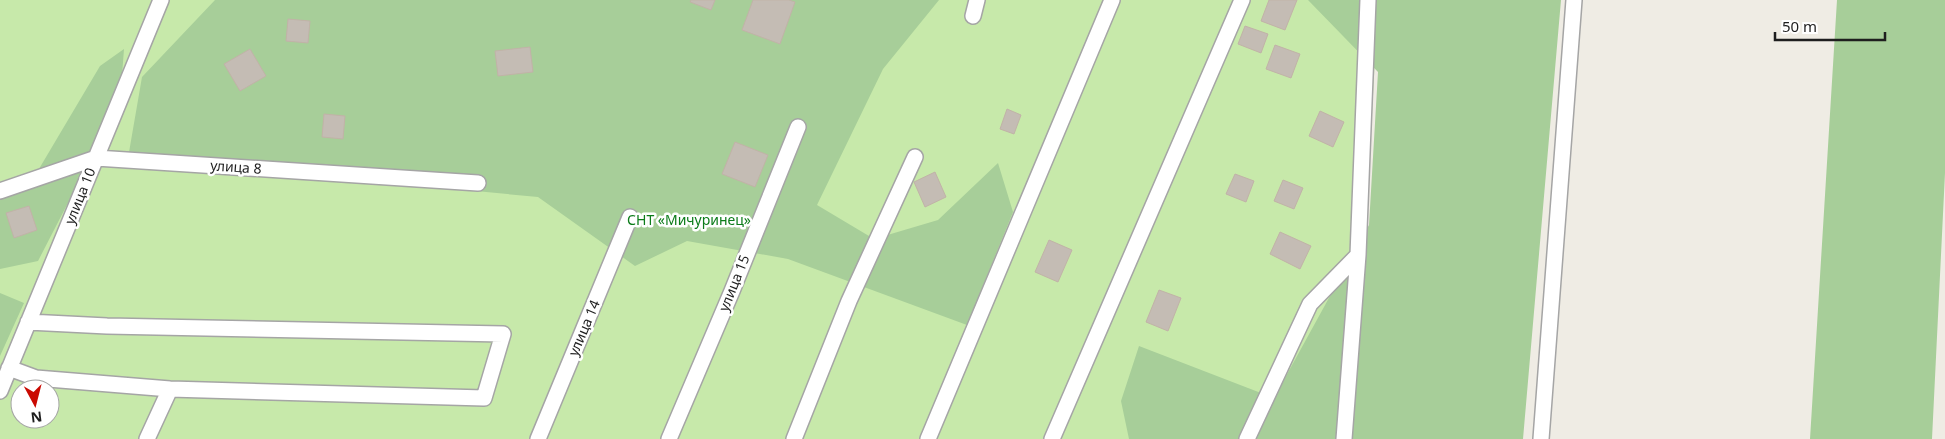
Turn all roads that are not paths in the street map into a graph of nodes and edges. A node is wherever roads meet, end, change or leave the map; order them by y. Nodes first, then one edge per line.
1 (161, 0) edge
2 (977, 0) edge
3 (1112, 0) edge
4 (1242, 0) edge
5 (1368, 0) edge
6 (1574, 0) edge
7 (973, 16) dead end
8 (798, 127) dead end
9 (915, 157) dead end
10 (96, 158) junction
11 (478, 183) dead end
12 (0, 191) edge
13 (630, 217) dead end
14 (1358, 255) junction
15 (28, 322) junction
16 (9, 368) junction
17 (170, 390) junction
18 (0, 391) edge
19 (147, 439) edge
20 (538, 439) edge
21 (669, 439) edge
22 (794, 439) edge
23 (928, 439) edge
24 (1052, 439) edge
25 (1247, 439) edge
26 (1344, 439) edge
27 (1541, 439) edge

1 - 10 street, улица 10
2 - 7 street
3 - 23 street
4 - 24 street
5 - 14 street
6 - 27 street
8 - 21 street, улица 15
9 - 22 street
10 - 11 street, улица 8
10 - 12 street, улица 8
10 - 15 street, улица 10
13 - 20 street, улица 14
14 - 25 street
14 - 26 street
15 - 16 street, улица 10
15 - 17 street
16 - 17 street
16 - 18 street, улица 10
17 - 19 street

